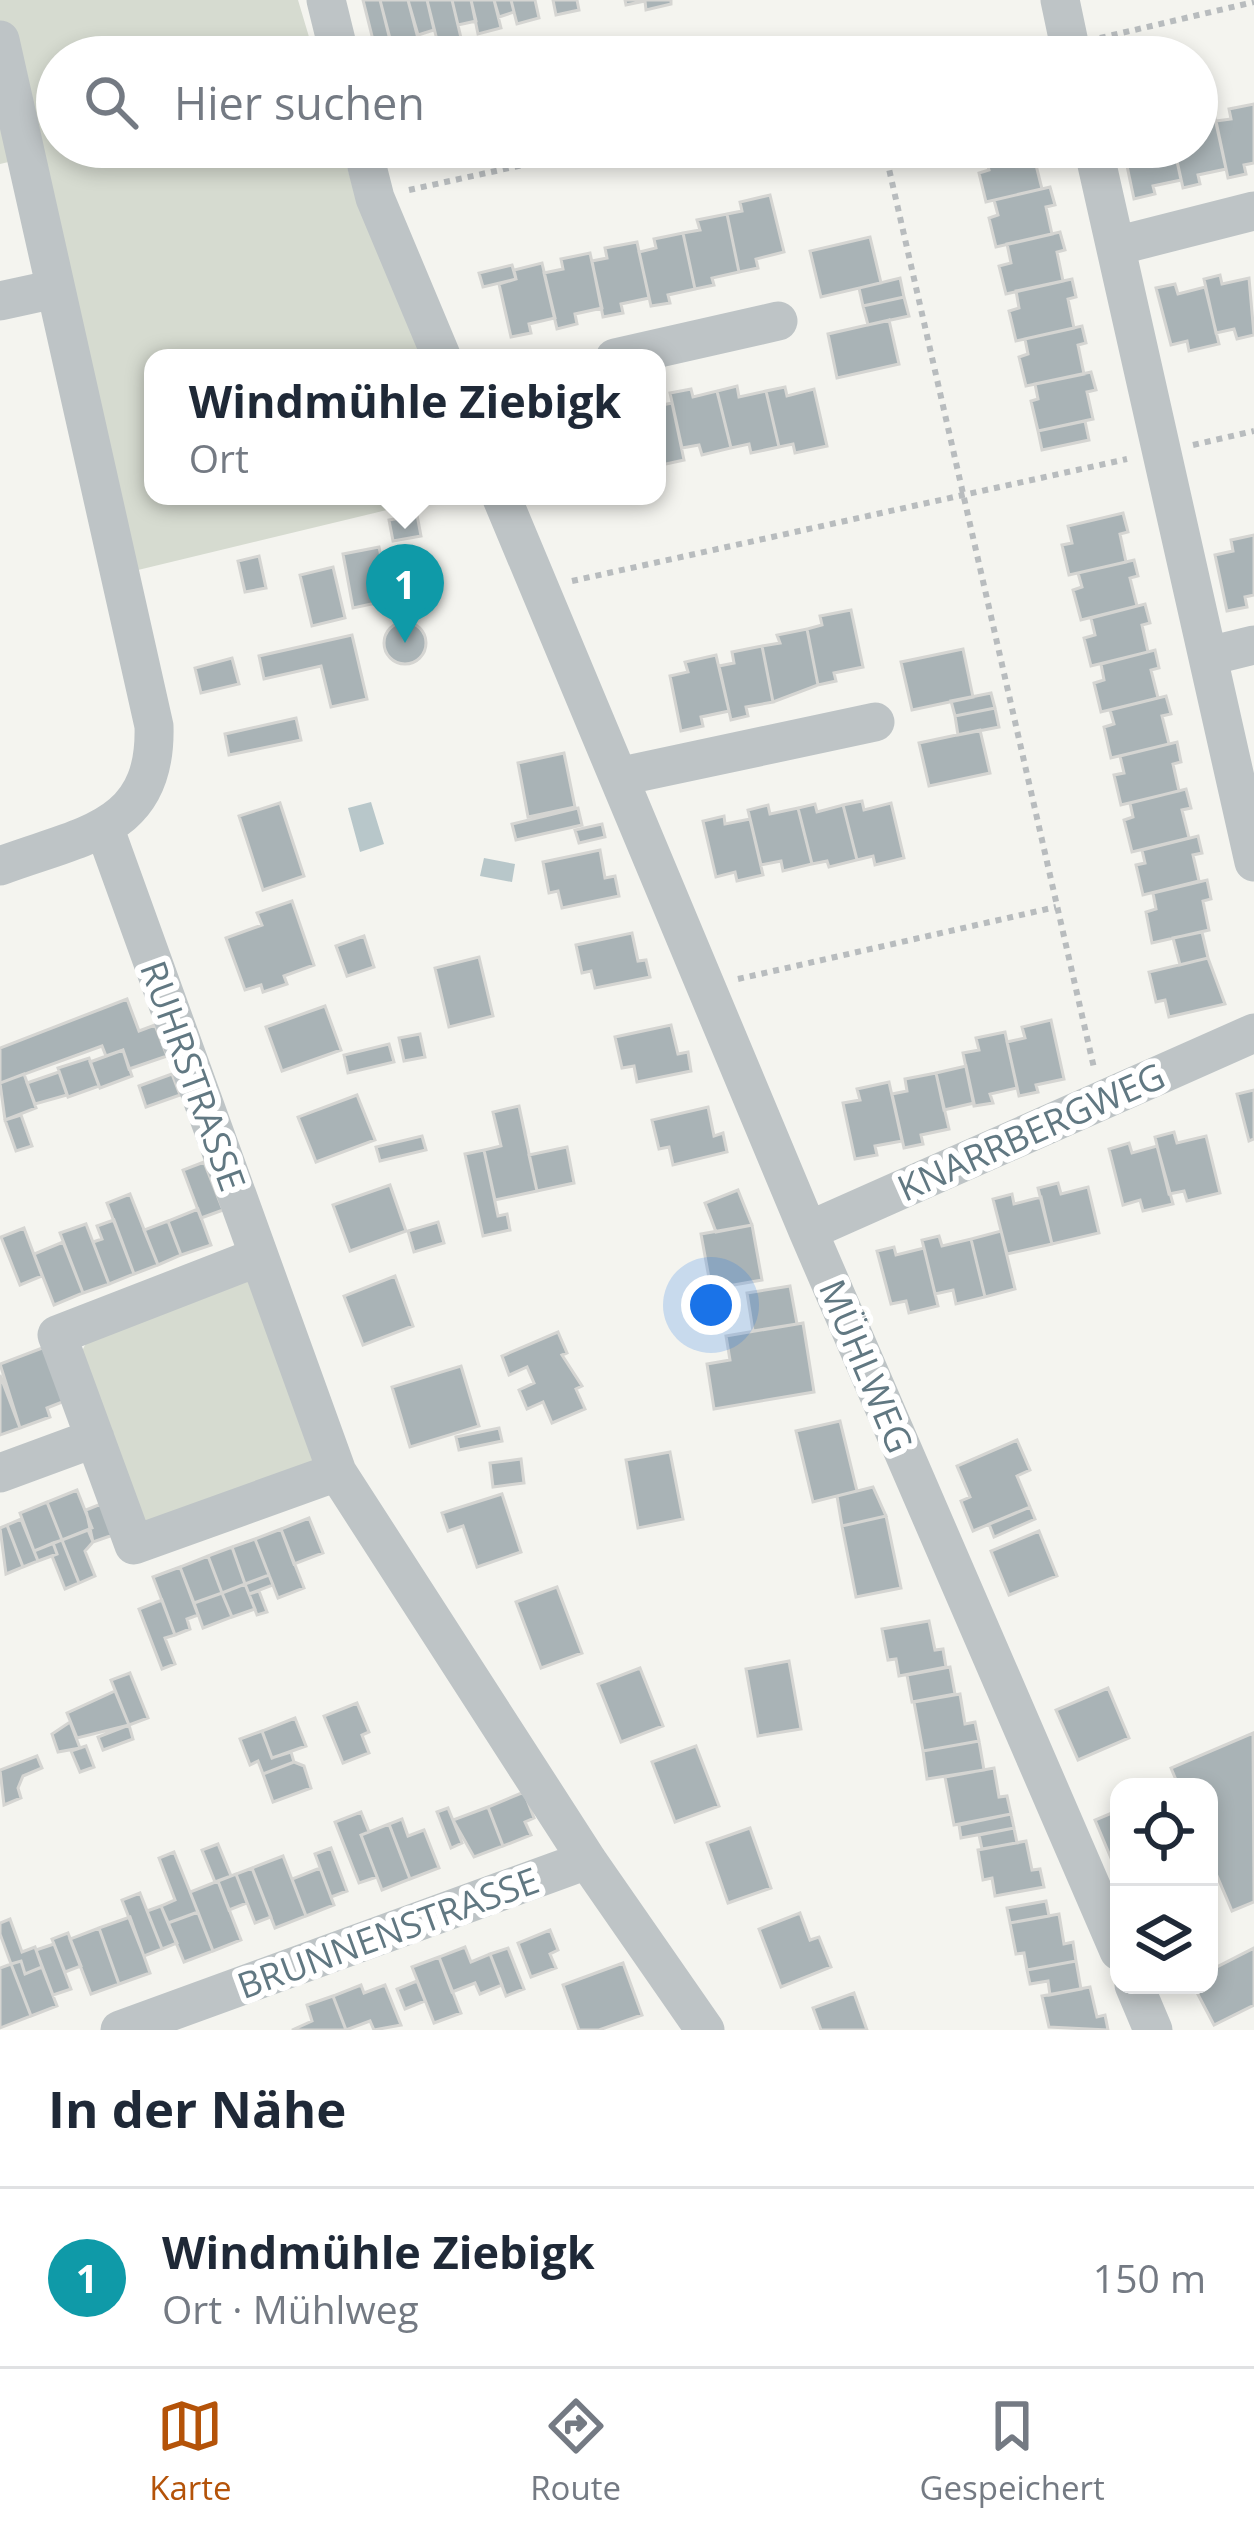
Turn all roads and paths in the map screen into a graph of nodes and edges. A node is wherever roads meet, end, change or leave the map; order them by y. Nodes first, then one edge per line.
1 (326, 0) edge
2 (1060, 0) edge
3 (1254, 2) edge
4 (335, 36) edge
5 (1068, 36) edge
6 (1127, 36) edge
7 (0, 40) edge
8 (367, 168) edge
9 (510, 168) edge
10 (889, 168) edge
11 (1099, 168) edge
12 (375, 198) junction
13 (1254, 211) edge
14 (1116, 246) junction
15 (56, 289) junction
16 (0, 301) edge
17 (778, 321) dead end
18 (438, 349) edge
19 (655, 349) edge
20 (1254, 431) edge
21 (1163, 452) junction
22 (960, 492) junction
23 (505, 505) edge
24 (541, 588) junction
25 (1254, 645) edge
26 (1210, 656) junction
27 (874, 722) dead end
28 (622, 776) junction
29 (104, 827) junction
30 (1254, 862) edge
31 (0, 866) edge
32 (1056, 907) junction
33 (707, 986) junction
34 (1254, 1034) edge
35 (1101, 1101) junction
36 (808, 1231) junction
37 (258, 1257) junction
38 (95, 1438) junction
39 (338, 1472) junction
40 (0, 1473) edge
41 (587, 1860) junction
42 (1110, 1930) edge
43 (1137, 1994) edge
44 (120, 2030) edge
45 (705, 2030) edge
46 (1153, 2030) edge

1 - 4 street
2 - 5 street
3 - 6 path
7 - 15 street
8 - 12 street
9 - 12 path
10 - 22 path
11 - 14 street
12 - 18 street
13 - 14 street
14 - 21 street
15 - 16 street
15 - 29 street
17 - 19 street
20 - 21 path
21 - 22 path
21 - 26 street
22 - 24 path
22 - 32 path
23 - 24 street, MÜHLWEG
24 - 28 street, MÜHLWEG
25 - 26 street
26 - 30 street
27 - 28 street
28 - 33 street, MÜHLWEG
29 - 31 street
29 - 37 street, RUHRSTRASSE
32 - 33 path
32 - 35 path
33 - 36 street, MÜHLWEG
34 - 35 street, KNARRBERGWEG
35 - 36 street, KNARRBERGWEG
36 - 42 street, MÜHLWEG
37 - 38 street
37 - 39 street, RUHRSTRASSE
38 - 39 street
38 - 40 street
39 - 41 street, RUHRSTRASSE
41 - 44 street, BRUNNENSTRASSE
41 - 45 street, RUHRSTRASSE
43 - 46 street

